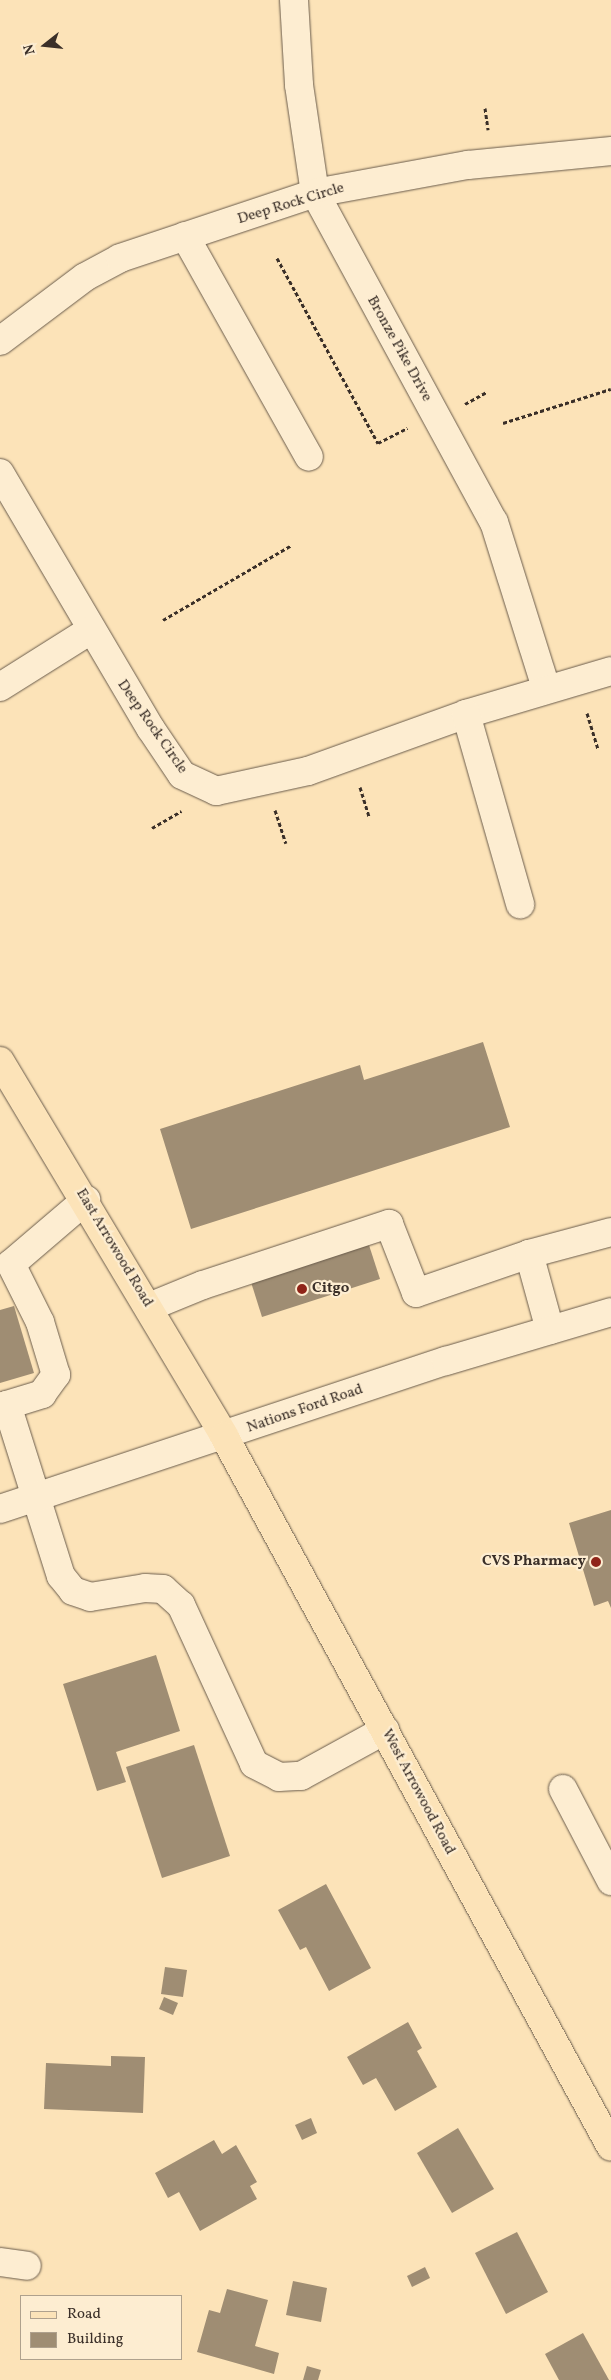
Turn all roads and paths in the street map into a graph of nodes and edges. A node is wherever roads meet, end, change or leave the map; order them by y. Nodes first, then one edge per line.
1 (294, 0) edge
2 (611, 152) edge
3 (315, 194) junction
4 (185, 236) junction
5 (277, 258) dead end
6 (0, 341) edge
7 (611, 389) edge
8 (503, 423) dead end
9 (410, 426) dead end
10 (309, 457) dead end
11 (0, 473) edge
12 (292, 545) dead end
13 (163, 620) dead end
14 (89, 631) junction
15 (611, 671) edge
16 (0, 686) edge
17 (546, 688) junction
18 (466, 714) junction
19 (520, 904) dead end
20 (0, 1061) edge
21 (86, 1200) junction
22 (611, 1232) edge
23 (529, 1254) junction
24 (6, 1264) edge
25 (149, 1307) junction
26 (611, 1312) edge
27 (550, 1330) junction
28 (4, 1406) edge
29 (224, 1436) junction
30 (35, 1497) junction
31 (0, 1509) edge
32 (385, 1730) junction
33 (564, 1789) dead end
34 (611, 1882) edge
35 (611, 2147) edge
36 (0, 2262) edge
37 (27, 2266) dead end

1 - 3 street, Bronze Pike Drive
2 - 3 street, Deep Rock Circle
3 - 4 street, Deep Rock Circle
3 - 17 street, Bronze Pike Drive
4 - 6 street, Deep Rock Circle
4 - 10 street
5 - 9 path
7 - 8 path
11 - 14 street, Deep Rock Circle
12 - 13 path
14 - 16 street
14 - 18 street, Deep Rock Circle
15 - 17 street, Deep Rock Circle
17 - 18 street, Deep Rock Circle
18 - 19 street
20 - 21 main road, East Arrowood Road
21 - 24 street
21 - 25 main road, East Arrowood Road
22 - 23 street
23 - 25 street
23 - 27 street
24 - 28 street
25 - 29 main road, East Arrowood Road
26 - 27 street, Nations Ford Road
27 - 29 street, Nations Ford Road
28 - 30 street
29 - 30 street, Nations Ford Road
29 - 32 main road, West Arrowood Road
30 - 31 street, Nations Ford Road
30 - 32 street
32 - 35 main road, West Arrowood Road
33 - 34 street
36 - 37 street

